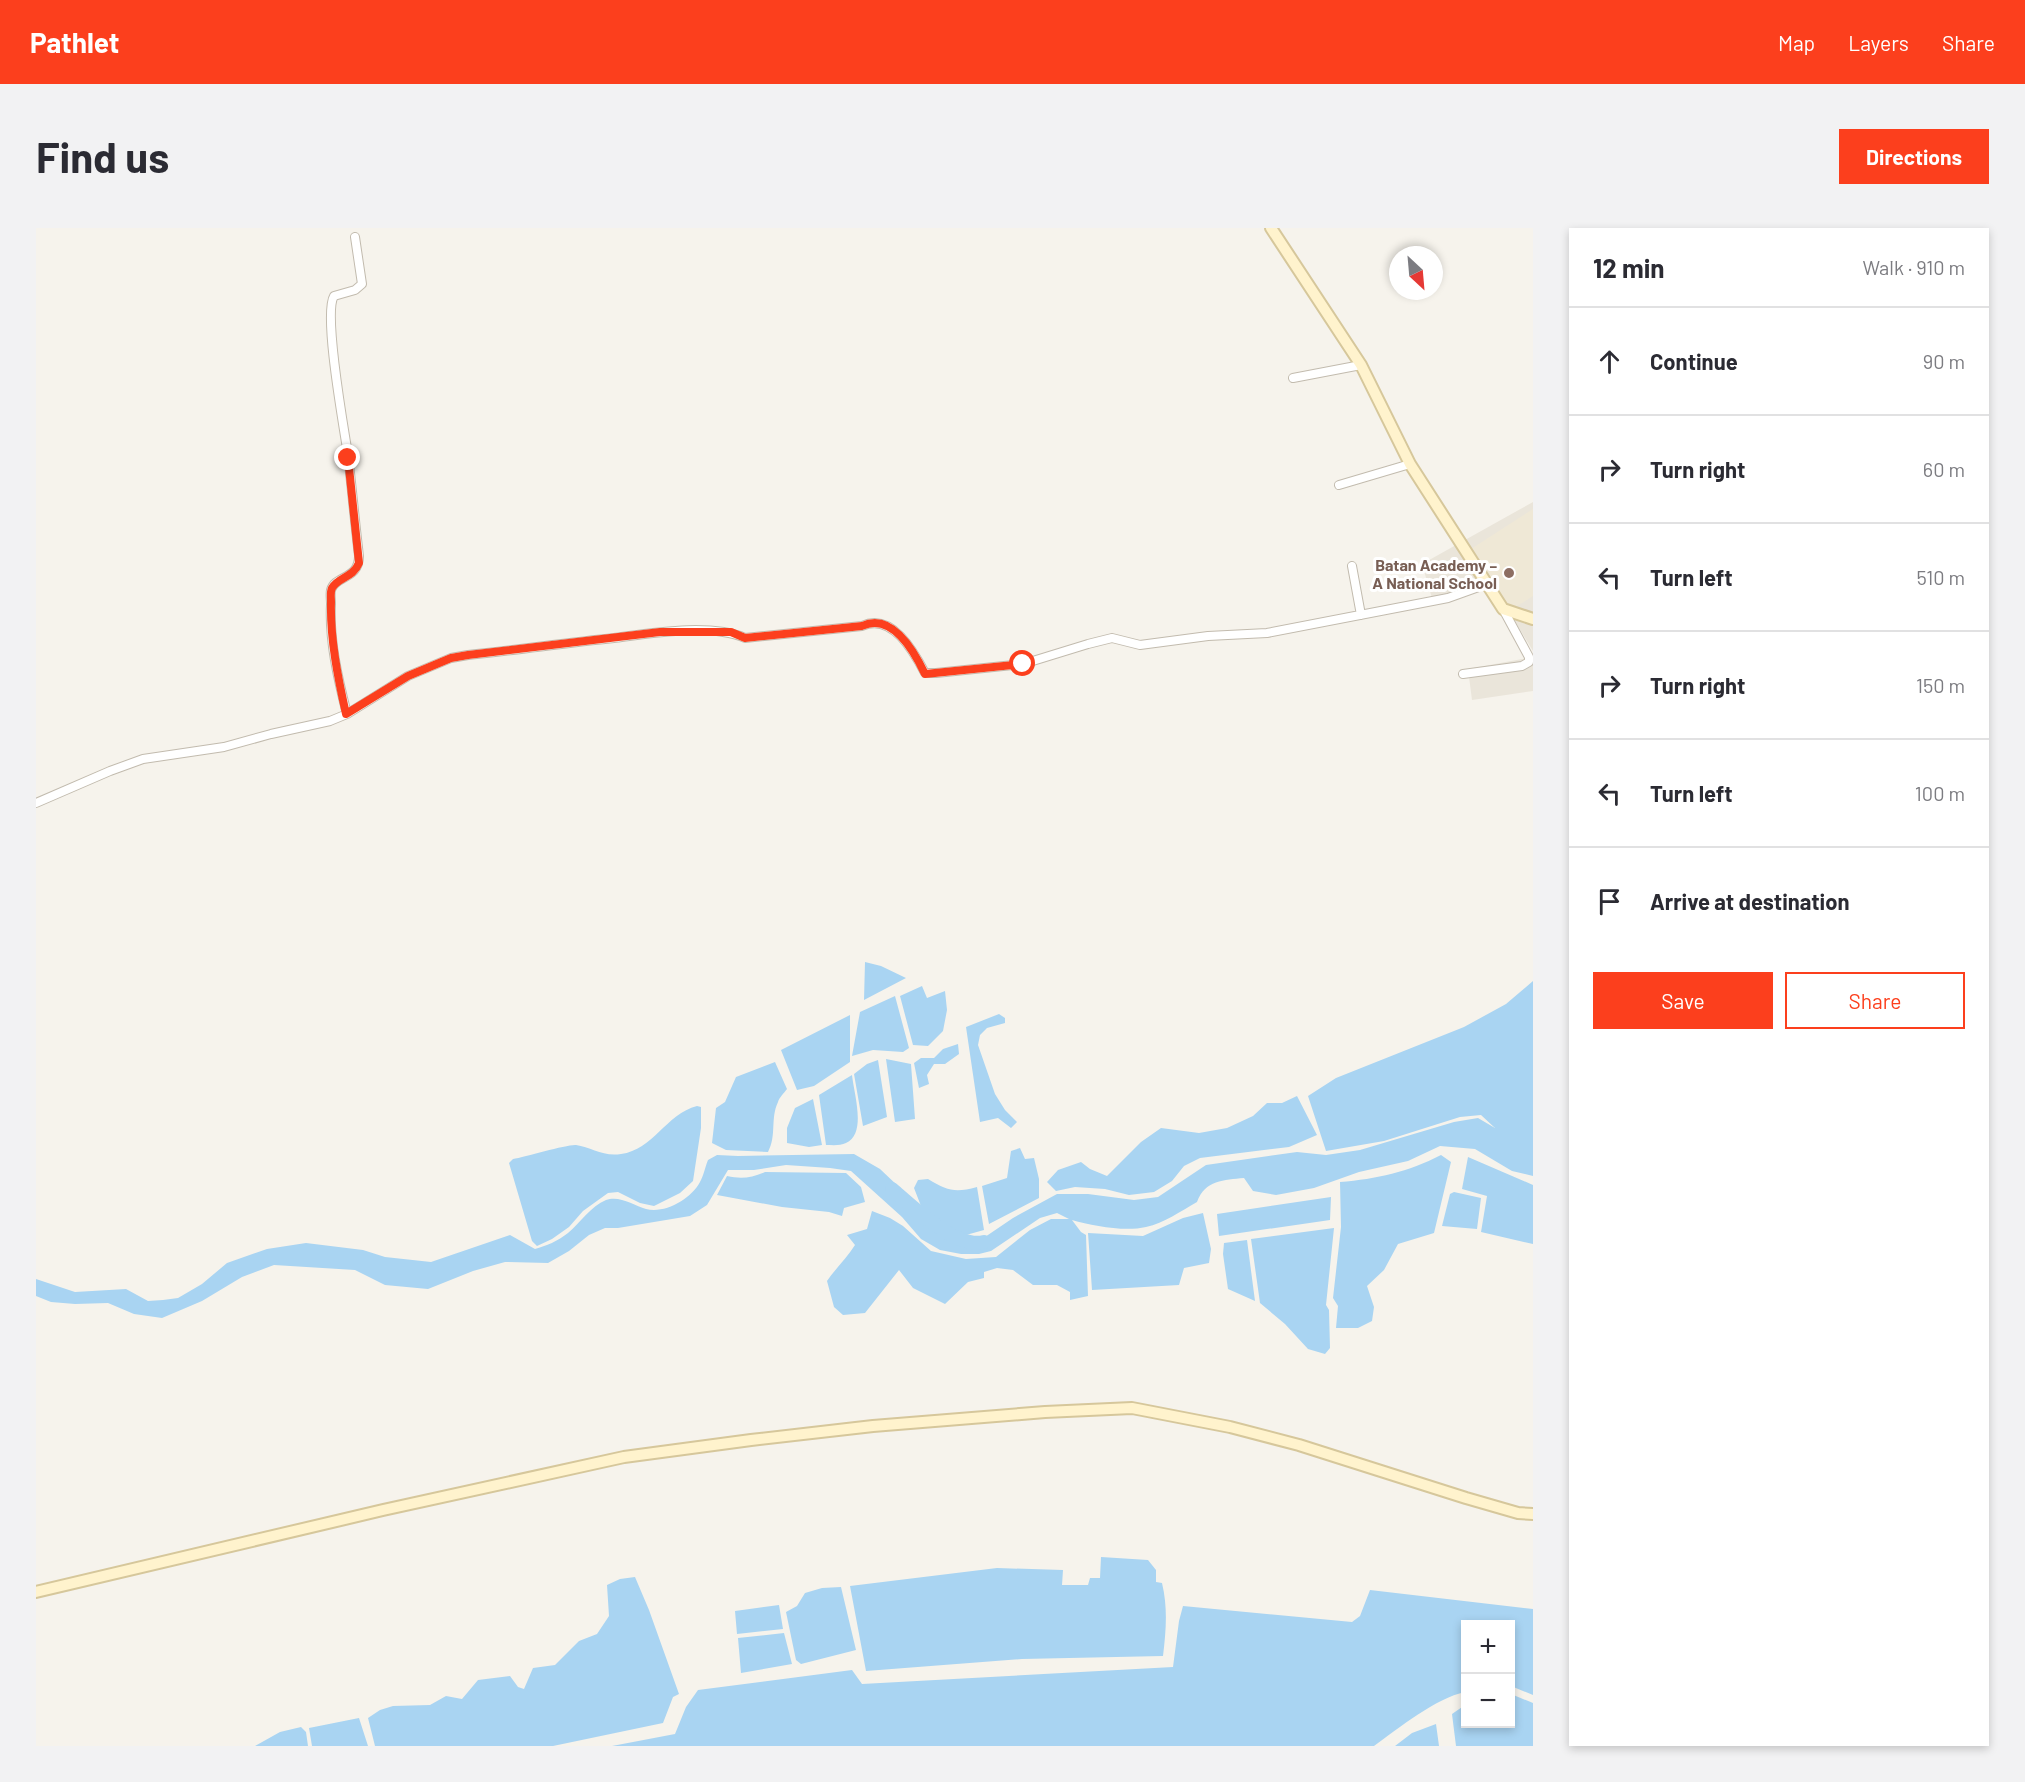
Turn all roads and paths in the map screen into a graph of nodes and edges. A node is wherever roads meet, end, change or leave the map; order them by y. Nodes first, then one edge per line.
1 (1271, 228) edge
2 (355, 237) dead end
3 (1361, 365) junction
4 (1293, 378) dead end
5 (1410, 464) junction
6 (1339, 485) dead end
7 (1352, 566) dead end
8 (1487, 585) junction
9 (1503, 609) junction
10 (1361, 615) junction
11 (1533, 619) edge
12 (1463, 674) dead end
13 (346, 714) junction
14 (36, 803) edge
15 (1533, 1514) edge
16 (36, 1592) edge

1 - 3 street
2 - 13 street
3 - 4 street
3 - 5 street
5 - 6 street
5 - 8 street
7 - 10 street
8 - 9 street
8 - 10 street
9 - 11 street
9 - 12 street
10 - 13 street
13 - 14 street
15 - 16 street

